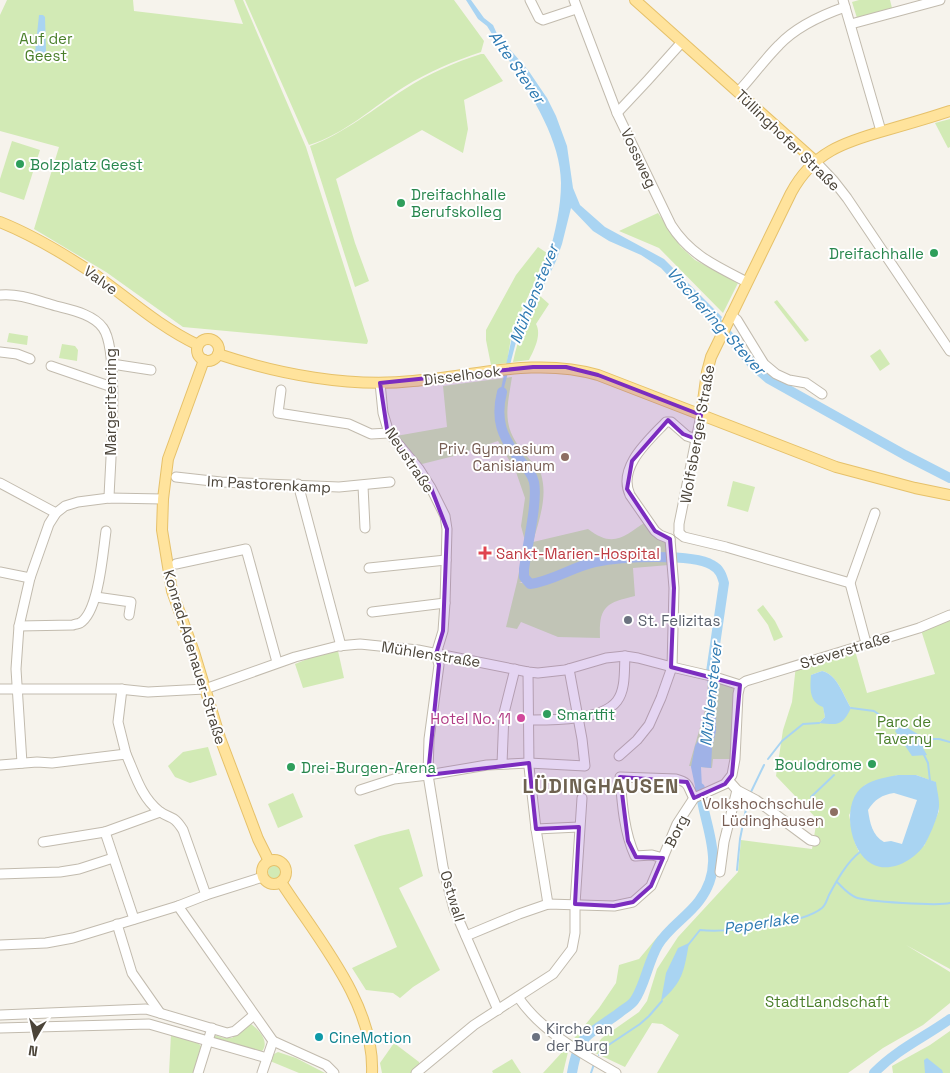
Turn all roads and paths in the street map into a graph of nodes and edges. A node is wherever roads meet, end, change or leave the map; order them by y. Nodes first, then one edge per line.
1 (530, 0) edge
2 (635, 0) edge
3 (940, 0) edge
4 (575, 4) edge
5 (844, 4) edge
6 (851, 24) junction
7 (682, 42) junction
8 (738, 92) junction
9 (950, 111) edge
10 (617, 113) junction
11 (881, 131) junction
12 (815, 161) junction
13 (0, 222) edge
14 (747, 282) junction
15 (0, 295) edge
16 (730, 317) junction
17 (198, 345) junction
18 (950, 351) edge
19 (0, 352) edge
20 (218, 354) junction
21 (30, 359) dead end
22 (204, 360) junction
23 (112, 364) junction
24 (50, 366) dead end
25 (151, 370) dead end
26 (380, 383) junction
27 (112, 387) junction
28 (281, 390) dead end
29 (822, 394) dead end
30 (701, 414) junction
31 (389, 433) junction
32 (696, 439) junction
33 (176, 477) dead end
34 (390, 482) dead end
35 (0, 483) edge
36 (298, 484) junction
37 (363, 486) junction
38 (950, 495) edge
39 (109, 498) junction
40 (163, 499) junction
41 (876, 512) dead end
42 (56, 513) junction
43 (365, 528) dead end
44 (106, 531) dead end
45 (679, 532) junction
46 (670, 539) junction
47 (446, 560) junction
48 (176, 564) dead end
49 (369, 568) dead end
50 (0, 572) edge
51 (30, 578) junction
52 (850, 583) junction
53 (96, 597) junction
54 (445, 604) junction
55 (372, 612) dead end
56 (129, 615) dead end
57 (950, 615) edge
58 (19, 626) junction
59 (866, 643) junction
60 (341, 646) junction
61 (436, 654) junction
62 (625, 656) junction
63 (277, 662) junction
64 (672, 667) junction
65 (515, 669) junction
66 (569, 669) junction
67 (528, 672) junction
68 (740, 685) junction
69 (0, 689) edge
70 (18, 689) junction
71 (122, 689) junction
72 (205, 689) junction
73 (578, 718) junction
74 (528, 720) junction
75 (126, 754) junction
76 (619, 756) dead end
77 (22, 763) junction
78 (529, 763) junction
79 (502, 764) junction
80 (0, 765) edge
81 (428, 775) junction
82 (728, 781) junction
83 (360, 790) dead end
84 (740, 792) junction
85 (582, 798) dead end
86 (695, 798) junction
87 (160, 812) junction
88 (579, 827) junction
89 (536, 829) junction
90 (105, 832) junction
91 (815, 841) dead end
92 (43, 842) dead end
93 (113, 858) junction
94 (663, 858) junction
95 (269, 861) junction
96 (720, 872) dead end
97 (0, 874) edge
98 (263, 877) junction
99 (281, 882) junction
100 (206, 895) junction
101 (548, 904) junction
102 (575, 904) junction
103 (178, 906) junction
104 (134, 919) junction
105 (117, 924) junction
106 (466, 936) junction
107 (0, 944) edge
108 (518, 997) junction
109 (498, 1010) junction
110 (55, 1013) junction
111 (160, 1013) junction
112 (0, 1015) edge
113 (254, 1015) junction
114 (56, 1026) junction
115 (0, 1028) edge
116 (212, 1028) junction
117 (208, 1041) junction
118 (273, 1041) junction
119 (268, 1058) junction
120 (198, 1073) edge
121 (262, 1073) edge
122 (334, 1073) edge
123 (372, 1073) edge
124 (416, 1073) edge
125 (616, 1073) edge

1 - 4 street
2 - 7 main road, Tüllinghofer Straße
3 - 6 street
4 - 10 street, Vossweg
5 - 6 street
5 - 8 street
6 - 11 street
7 - 8 main road, Tüllinghofer Straße
7 - 10 street
8 - 12 main road, Tüllinghofer Straße
9 - 11 main road, Wolfsberger Straße
10 - 14 street, Vossweg
11 - 12 main road, Wolfsberger Straße
12 - 14 main road, Wolfsberger Straße
12 - 18 street, Tüllinghofer Straße
13 - 17 main road, Valve
14 - 16 main road, Wolfsberger Straße
15 - 23 street, Margeritenring
16 - 29 street
16 - 30 main road, Wolfsberger Straße
17 - 20 main road
17 - 22 main road
19 - 21 street
20 - 22 main road
20 - 26 main road, Disselhook
22 - 40 main road, Konrad-Adenauer-Straße
23 - 25 street
23 - 27 street, Margeritenring
24 - 27 street
26 - 30 main road, Disselhook
26 - 31 street, Neustraße
27 - 39 street, Margeritenring
28 - 31 street
30 - 32 street, Wolfsberger Straße
30 - 38 main road, Disselhook
31 - 47 street, Neustraße
32 - 45 street, Wolfsberger Straße
32 - 46 street
33 - 36 street, Im Pastorenkamp
34 - 37 street, Im Pastorenkamp
35 - 42 street
36 - 37 street, Im Pastorenkamp
36 - 60 street
37 - 43 street
39 - 40 street
39 - 42 street
40 - 72 main road, Konrad-Adenauer-Straße
41 - 52 street
42 - 51 street
44 - 53 street
45 - 46 street
45 - 52 street
46 - 64 street
47 - 49 street
47 - 54 street, Neustraße
48 - 63 street
50 - 51 street
51 - 58 street
52 - 59 street
53 - 56 street
53 - 58 street
54 - 55 street
54 - 61 street, Neustraße
57 - 59 street, Steverstraße
58 - 70 street
59 - 68 street, Steverstraße
60 - 61 street, Mühlenstraße
60 - 63 street, Mühlenstraße
61 - 65 street, Mühlenstraße
61 - 81 street, Ostwall
62 - 64 street, Mühlenstraße
62 - 66 street, Mühlenstraße
62 - 73 street
63 - 72 street, Mühlenstraße
64 - 68 street, Mühlenstraße
64 - 76 street
65 - 67 street, Mühlenstraße
65 - 79 street
66 - 67 street, Mühlenstraße
66 - 73 street
67 - 74 street
68 - 82 street
69 - 70 street, Mühlenstraße
70 - 71 street, Mühlenstraße
70 - 77 street
71 - 72 street, Mühlenstraße
71 - 75 street
72 - 95 main road, Konrad-Adenauer-Straße
73 - 74 street
73 - 78 street
74 - 78 street
75 - 77 street
75 - 87 street
77 - 80 street
78 - 79 street
78 - 89 street
79 - 81 street
81 - 83 street
81 - 106 street, Ostwall
82 - 84 street
82 - 86 street, Borg
84 - 91 street
84 - 96 street
85 - 88 street
86 - 94 street, Borg
86 - 94 street
87 - 90 street
87 - 100 street
88 - 89 street
88 - 102 street
89 - 101 street
90 - 92 street
90 - 93 street
93 - 97 street
93 - 104 street
94 - 102 street, Borg
95 - 98 main road
95 - 99 main road
98 - 99 main road
98 - 100 street
99 - 123 main road
100 - 103 street
101 - 102 street, Borg
101 - 106 street
102 - 108 street
103 - 104 street
103 - 113 street
104 - 105 street
105 - 107 street
105 - 111 street
106 - 109 street, Ostwall
108 - 109 street
108 - 125 street
109 - 124 street
110 - 111 street
110 - 112 street
110 - 114 street
111 - 116 street
113 - 116 street
113 - 118 street
114 - 115 street
114 - 117 street
116 - 117 street
117 - 119 street
117 - 120 street
118 - 119 street
118 - 122 street
119 - 121 street

